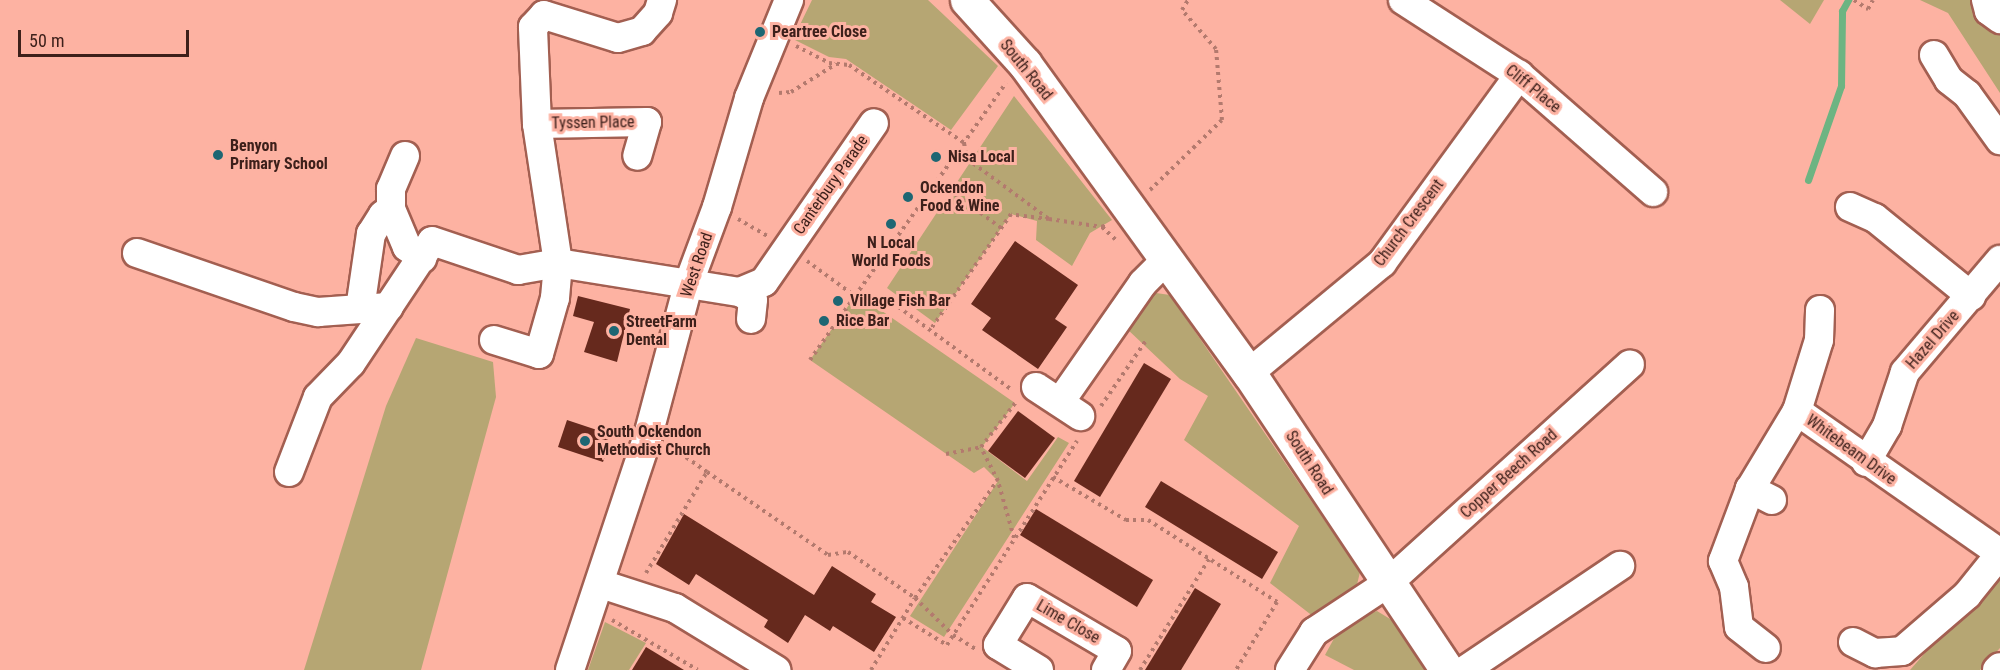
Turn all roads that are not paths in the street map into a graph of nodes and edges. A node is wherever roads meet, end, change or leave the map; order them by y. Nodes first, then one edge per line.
1 (663, 0) edge
2 (789, 0) edge
3 (967, 0) edge
4 (1403, 0) edge
5 (1986, 0) edge
6 (2000, 19) edge
7 (1934, 55) dead end
8 (1519, 75) junction
9 (874, 123) dead end
10 (537, 124) junction
11 (2000, 140) edge
12 (405, 156) dead end
13 (637, 156) dead end
14 (1653, 192) dead end
15 (1851, 207) dead end
16 (391, 209) junction
17 (137, 253) dead end
18 (422, 258) junction
19 (1167, 259) junction
20 (2000, 260) edge
21 (558, 263) junction
22 (688, 285) junction
23 (740, 292) junction
24 (1971, 296) junction
25 (396, 298) junction
26 (360, 309) junction
27 (1820, 310) dead end
28 (751, 319) dead end
29 (494, 340) dead end
30 (1630, 364) dead end
31 (1249, 373) junction
32 (1027, 395) road end
33 (1797, 411) junction
34 (1866, 462) junction
35 (289, 472) dead end
36 (2000, 554) edge
37 (1620, 566) dead end
38 (1388, 583) junction
39 (597, 596) junction
40 (1853, 642) dead end
41 (1766, 648) dead end
42 (2000, 667) edge
43 (570, 670) edge
44 (776, 670) edge
45 (1039, 670) edge
46 (1106, 670) edge
47 (1290, 670) edge
48 (1447, 670) edge
49 (1466, 670) edge
50 (1997, 670) edge

1 - 10 street
2 - 22 street, West Road
3 - 19 main road, South Road
4 - 8 street, Cliff Place
5 - 6 street
7 - 11 street
8 - 14 street, Cliff Place
8 - 31 street, Church Crescent
9 - 23 street, Canterbury Parade
10 - 13 street, Tyssen Place
10 - 21 street, Tyssen Place
12 - 16 street
15 - 24 street
16 - 18 street
16 - 26 street
17 - 26 street
18 - 21 street
18 - 25 street
19 - 31 main road, South Road
19 - 32 street
20 - 24 street, Hazel Drive
21 - 22 street
21 - 29 street, Tyssen Place
22 - 23 street
22 - 39 street, West Road
23 - 28 street
24 - 34 street, Hazel Drive
25 - 26 street
25 - 35 street
27 - 33 street
30 - 38 street, Copper Beech Road
31 - 38 main road, South Road
33 - 34 street, Whitebeam Drive
33 - 41 street, Whitebeam Drive
34 - 36 street, Whitebeam Drive
36 - 40 street
37 - 49 street
38 - 47 street
38 - 48 main road, South Road
39 - 43 street, West Road
39 - 44 street
42 - 50 street
45 - 46 street, Lime Close

